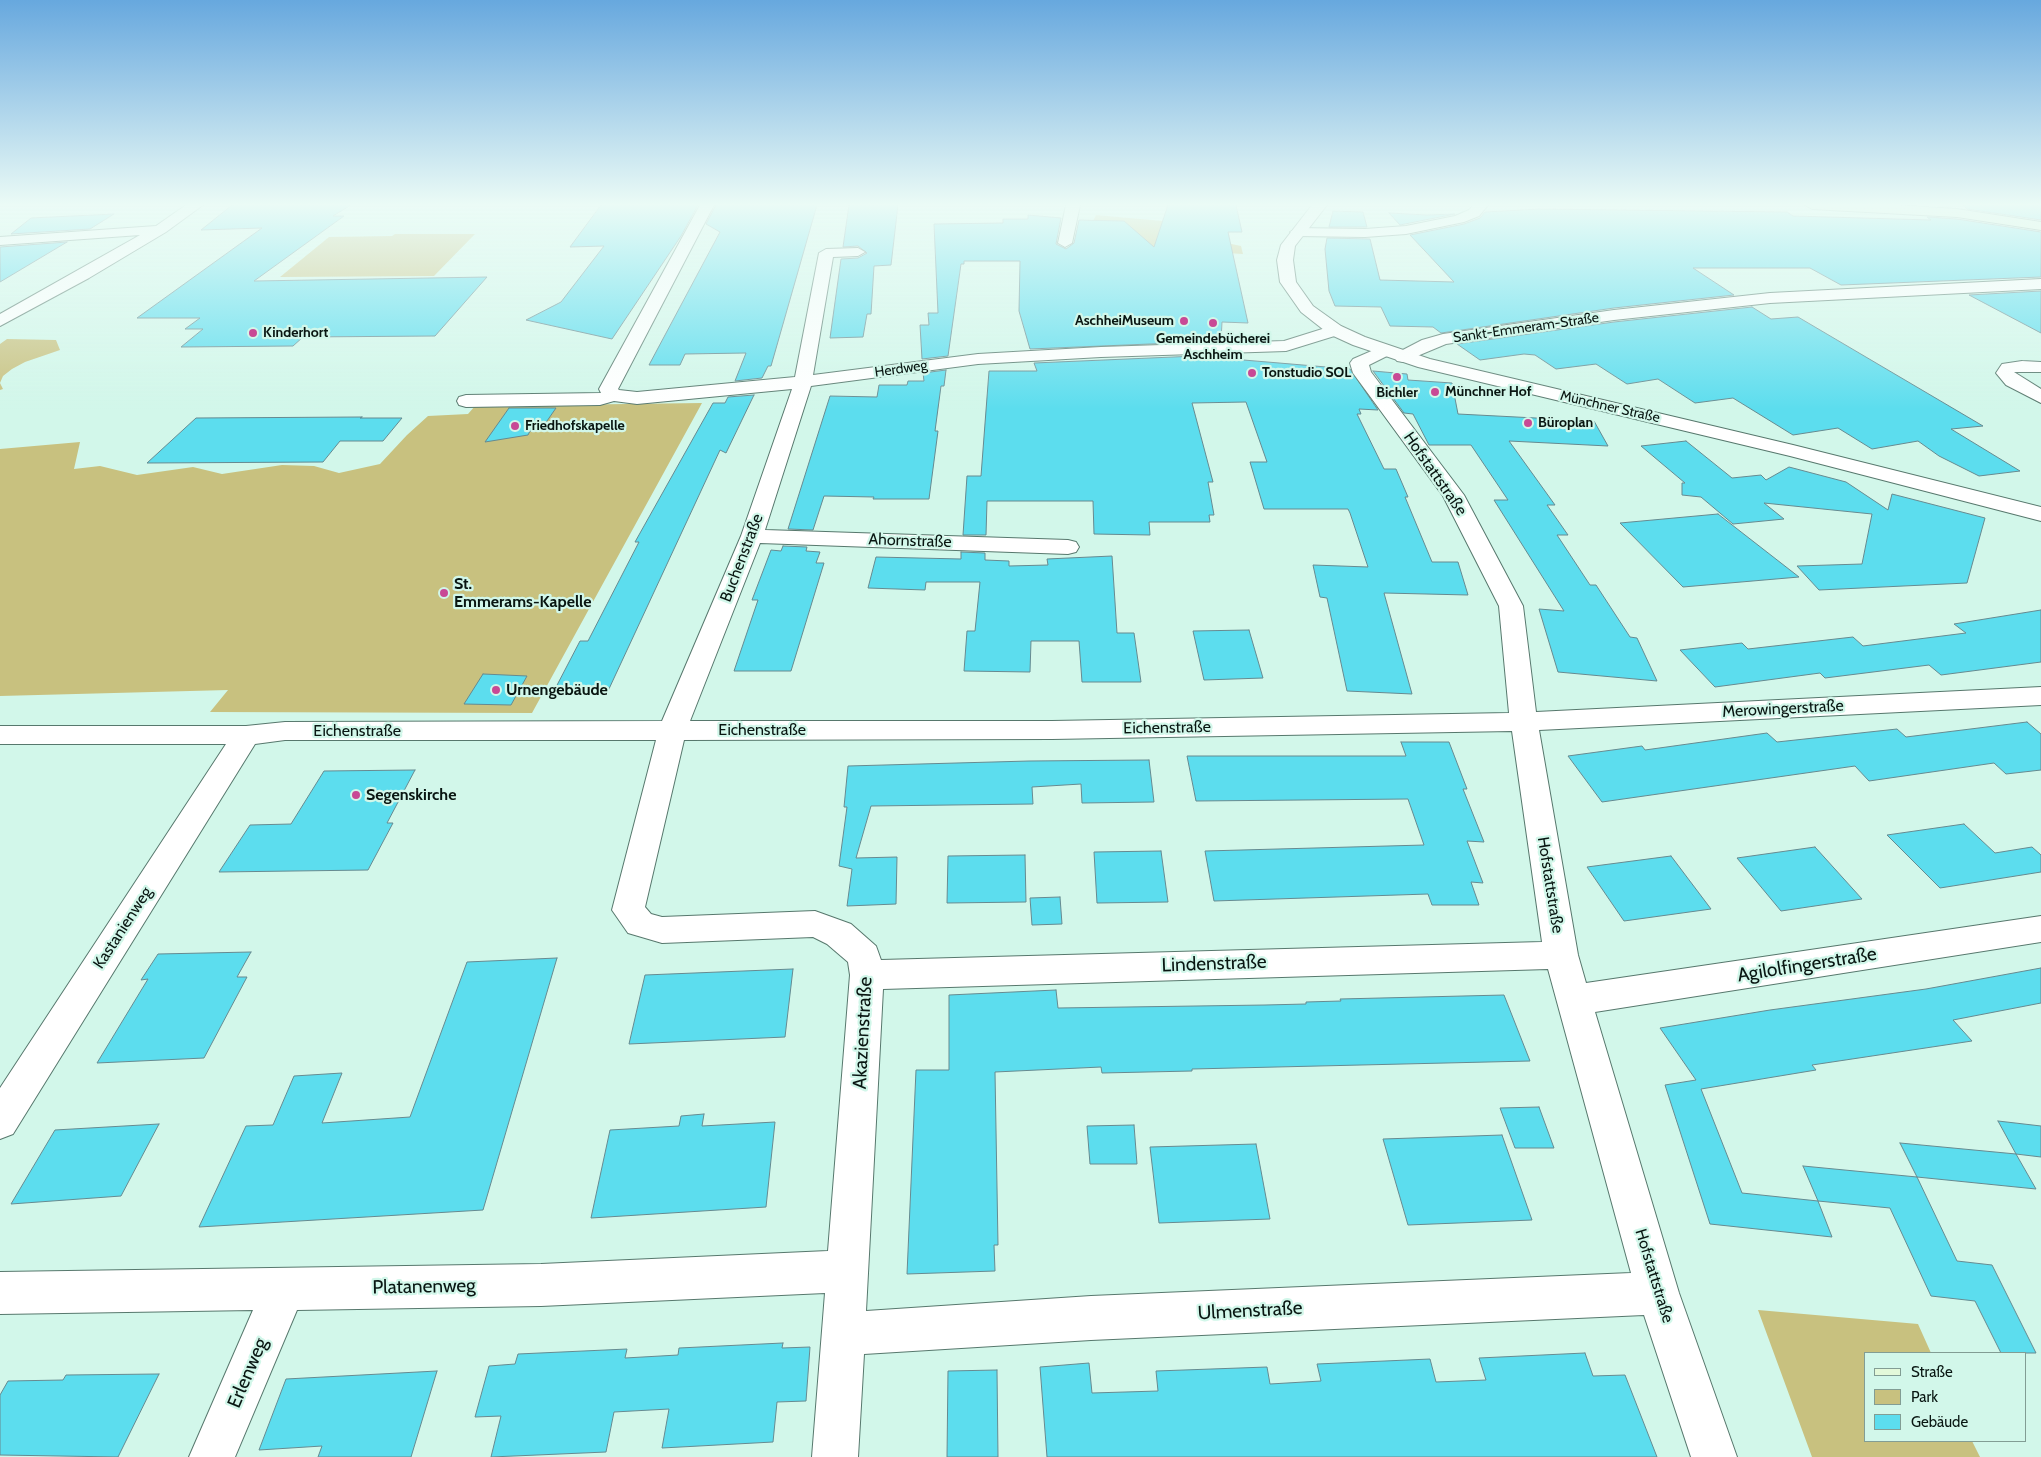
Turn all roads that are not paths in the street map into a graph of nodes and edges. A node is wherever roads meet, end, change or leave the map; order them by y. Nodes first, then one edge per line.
1 (84, 273) edge
2 (670, 273) edge
3 (822, 273) edge
4 (1287, 273) edge
5 (2041, 284) edge
6 (0, 321) edge
7 (1335, 330) junction
8 (1393, 354) junction
9 (2041, 367) edge
10 (803, 382) junction
11 (613, 395) junction
12 (2041, 397) edge
13 (466, 400) dead end
14 (2041, 514) edge
15 (752, 536) junction
16 (1068, 547) dead end
17 (2041, 696) edge
18 (1524, 722) junction
19 (672, 731) junction
20 (0, 735) edge
21 (246, 735) junction
22 (2041, 929) edge
23 (1560, 955) junction
24 (867, 975) junction
25 (1573, 1000) junction
26 (0, 1121) edge
27 (848, 1271) junction
28 (285, 1288) junction
29 (0, 1293) edge
30 (1658, 1293) junction
31 (844, 1334) junction
32 (212, 1457) edge
33 (835, 1457) edge
34 (1714, 1457) edge

1 - 6 street
2 - 11 street
3 - 10 street, Buchenstraße
4 - 7 street, Münchner Straße
5 - 8 street, Sankt-Emmeram-Straße
7 - 8 street, Münchner Straße
7 - 10 street, Herdweg
8 - 14 street, Münchner Straße
8 - 18 street, Hofstattstraße
9 - 12 street
10 - 11 street, Herdweg
10 - 15 street, Buchenstraße
11 - 13 street, Herdweg
15 - 16 street, Ahornstraße
15 - 19 street, Buchenstraße
17 - 18 street, Merowingerstraße
18 - 19 street, Eichenstraße
18 - 23 street, Hofstattstraße
19 - 21 street, Eichenstraße
19 - 24 street, Akazienstraße
20 - 21 street, Eichenstraße
21 - 26 street, Kastanienweg
22 - 25 street, Agilolfingerstraße
23 - 24 street, Lindenstraße
23 - 25 street, Hofstattstraße
24 - 27 street, Akazienstraße
25 - 30 street, Hofstattstraße
27 - 28 street, Platanenweg
27 - 31 street, Akazienstraße
28 - 29 street, Platanenweg
28 - 32 street, Erlenweg
30 - 31 street, Ulmenstraße
30 - 34 street, Hofstattstraße
31 - 33 street, Akazienstraße

